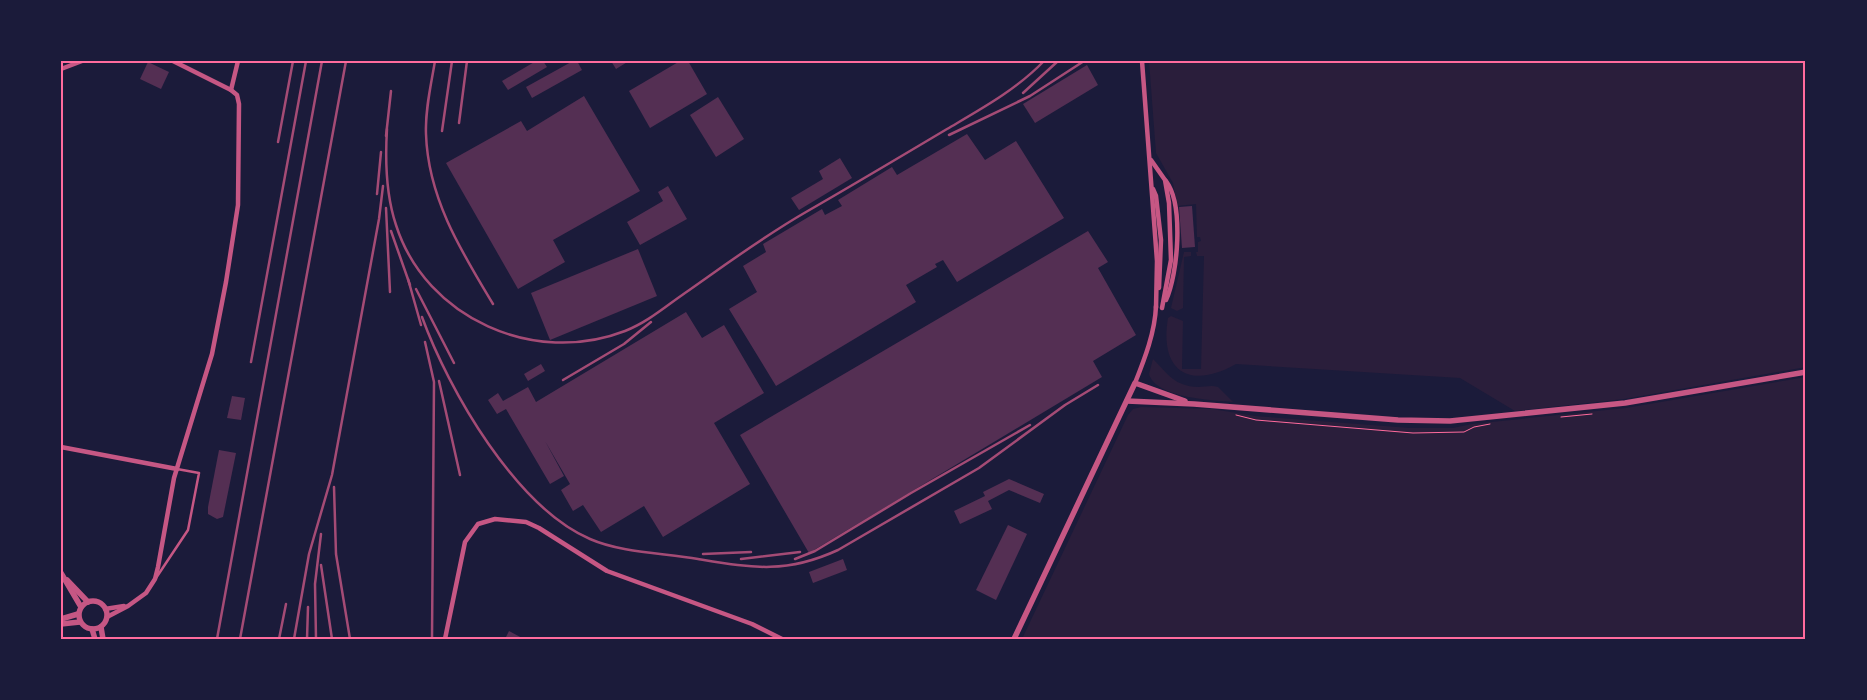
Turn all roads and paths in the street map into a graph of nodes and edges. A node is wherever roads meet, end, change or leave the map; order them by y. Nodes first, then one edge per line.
1 (82, 61) edge
2 (173, 61) edge
3 (238, 61) edge
4 (1142, 61) edge
5 (61, 69) edge
6 (232, 90) junction
7 (1150, 159) junction
8 (1157, 316) junction
9 (1806, 372) edge
10 (1135, 383) junction
11 (1127, 401) junction
12 (1194, 404) junction
13 (61, 447) edge
14 (177, 469) junction
15 (62, 575) edge
16 (155, 580) junction
17 (88, 602) junction
18 (128, 606) junction
19 (81, 607) junction
20 (106, 609) junction
21 (78, 614) junction
22 (107, 617) junction
23 (61, 620) edge
24 (80, 622) junction
25 (61, 624) edge
26 (101, 627) junction
27 (92, 630) junction
28 (95, 639) edge
29 (103, 639) edge
30 (445, 639) edge
31 (782, 639) edge
32 (1014, 639) edge

1 - 5 street
2 - 6 street
3 - 6 street
4 - 7 street
6 - 14 street
7 - 8 street
7 - 8 street
8 - 10 street
9 - 12 street
10 - 11 street
10 - 12 street
11 - 12 street
11 - 32 street
13 - 14 street
14 - 16 street
14 - 16 lane
15 - 17 street
15 - 19 street
16 - 18 street
17 - 19 street
17 - 20 street
18 - 20 street
18 - 22 street
19 - 21 street
20 - 22 street
21 - 23 street
21 - 24 street
22 - 26 street
24 - 25 street
24 - 27 street
26 - 27 street
26 - 29 street
27 - 28 street
30 - 31 street

